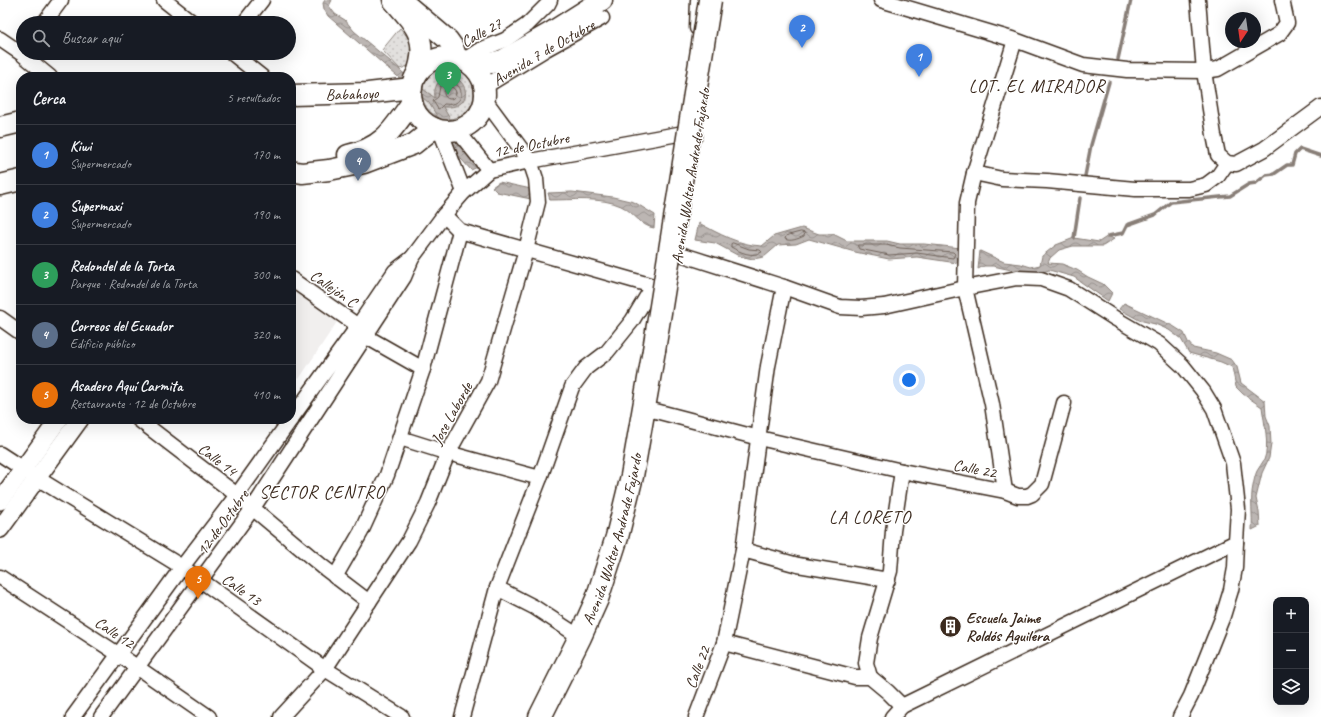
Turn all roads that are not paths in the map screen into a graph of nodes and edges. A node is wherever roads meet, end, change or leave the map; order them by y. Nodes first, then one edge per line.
1 (60, 0) edge
2 (164, 0) edge
3 (262, 0) edge
4 (393, 0) edge
5 (402, 0) edge
6 (550, 0) edge
7 (698, 0) edge
8 (710, 0) edge
9 (719, 0) edge
10 (881, 0) edge
11 (1198, 0) edge
12 (1282, 0) edge
13 (602, 9) edge
14 (49, 16) edge
15 (184, 16) edge
16 (249, 16) edge
17 (714, 32) junction
18 (0, 39) edge
19 (1015, 40) junction
20 (16, 49) edge
21 (508, 57) junction
22 (31, 60) edge
23 (241, 60) edge
24 (463, 61) junction
25 (1204, 71) junction
26 (44, 72) edge
27 (256, 72) edge
28 (483, 88) junction
29 (413, 89) junction
30 (296, 95) edge
31 (1321, 107) edge
32 (16, 123) edge
33 (0, 127) edge
34 (443, 130) junction
35 (678, 134) junction
36 (696, 136) junction
37 (530, 161) junction
38 (1227, 163) junction
39 (296, 166) edge
40 (489, 170) junction
41 (296, 172) edge
42 (974, 173) junction
43 (16, 181) edge
44 (0, 185) edge
45 (464, 192) junction
46 (444, 215) junction
47 (460, 231) junction
48 (526, 250) junction
49 (677, 253) junction
50 (296, 284) edge
51 (653, 286) junction
52 (784, 287) junction
53 (965, 288) junction
54 (0, 318) edge
55 (16, 329) edge
56 (362, 331) junction
57 (654, 350) junction
58 (423, 369) junction
59 (1064, 403) dead end
60 (644, 408) junction
61 (296, 413) edge
62 (55, 424) edge
63 (76, 424) edge
64 (145, 424) edge
65 (287, 424) edge
66 (400, 438) junction
67 (759, 438) junction
68 (448, 453) junction
69 (0, 454) edge
70 (23, 469) junction
71 (902, 471) junction
72 (37, 478) junction
73 (540, 478) junction
74 (1005, 491) junction
75 (237, 495) junction
76 (0, 501) edge
77 (253, 508) junction
78 (0, 529) edge
79 (1236, 542) junction
80 (743, 550) junction
81 (182, 567) junction
82 (0, 577) edge
83 (335, 577) junction
84 (200, 580) junction
85 (888, 580) junction
86 (497, 588) junction
87 (369, 602) junction
88 (580, 637) junction
89 (724, 643) junction
90 (118, 654) junction
91 (137, 668) junction
92 (325, 669) junction
93 (870, 677) junction
94 (902, 706) junction
95 (73, 717) edge
96 (101, 717) edge
97 (209, 717) edge
98 (281, 717) edge
99 (402, 717) edge
100 (462, 717) edge
101 (540, 717) edge
102 (696, 717) edge
103 (892, 717) edge
104 (1180, 717) edge

1 - 14 street
2 - 15 street
3 - 16 street
4 - 29 main road
5 - 24 main road
6 - 24 street, Calle 27
7 - 17 street
7 - 35 street, Avenida Walter Andrade Fajardo
8 - 57 main road, Avenida Walter Andrade Fajardo, bridge
9 - 17 street, Avenida Walter Andrade Fajardo
10 - 19 street
11 - 25 street
12 - 25 street
13 - 21 main road, Avenida 7 de Octubre
13 - 28 street, Avenida 7 de Octubre
17 - 36 street, Avenida Walter Andrade Fajardo
18 - 20 street
19 - 25 street
19 - 42 street, Calle 22
21 - 24 main road, Avenida 7 de Octubre
21 - 28 main road, Avenida 7 de Octubre
22 - 26 street
23 - 27 street
24 - 28 main road
24 - 29 main road
25 - 38 street
28 - 34 main road
28 - 37 street, Jose Laborde
29 - 30 main road, Babahoyo
29 - 34 main road
29 - 39 main road
31 - 38 street
32 - 33 main road
34 - 40 street
34 - 41 main road
34 - 45 street
35 - 36 street, 12 de Octubre
35 - 37 street, 12 de Octubre
35 - 51 street, Avenida Walter Andrade Fajardo
36 - 49 street, Avenida Walter Andrade Fajardo
37 - 40 street, 12 de Octubre
37 - 48 street, Jose Laborde
38 - 42 street
40 - 45 street, 12 de Octubre
42 - 53 street, Calle 22
43 - 44 main road
45 - 46 street, 12 de Octubre
46 - 47 street
46 - 56 street, 12 de Octubre
47 - 48 street
47 - 58 street
48 - 51 street
48 - 68 street, Jose Laborde
49 - 52 street
49 - 57 street, Avenida Walter Andrade Fajardo
50 - 56 street, Callejón C
51 - 57 street, Avenida Walter Andrade Fajardo
51 - 73 street
52 - 53 street
52 - 67 street
53 - 74 street, Calle 22
53 - 79 street
54 - 55 street
56 - 58 street, Callejón C
56 - 61 street, 12 de Octubre
56 - 77 street, 12 de Octubre
57 - 60 main road, Avenida Walter Andrade Fajardo
58 - 66 street
59 - 74 street
60 - 67 street, Calle 22
60 - 88 main road, Avenida Walter Andrade Fajardo
62 - 70 street
63 - 72 street
64 - 75 street, Calle 14
65 - 75 street, 12 de Octubre
66 - 68 street
66 - 83 street
67 - 71 street, Calle 22
67 - 80 street, Calle 22
68 - 73 street
68 - 87 street, Jose Laborde
69 - 70 street, Calle 13
70 - 72 street, Calle 13
70 - 76 street
71 - 74 street, Calle 22
71 - 85 street
72 - 78 street
72 - 81 street, Calle 13
73 - 86 street
75 - 77 street, Calle 14
75 - 81 street, 12 de Octubre
77 - 83 street, Calle 14
77 - 84 street, 12 de Octubre
79 - 94 street
79 - 104 street
80 - 85 street
80 - 89 street, Calle 22
81 - 84 street, Calle 13
81 - 90 street, 12 de Octubre
82 - 90 street, Calle 12
83 - 87 street, Calle 14
84 - 91 street, 12 de Octubre
84 - 92 street, Calle 13
85 - 93 street
86 - 88 street
86 - 100 street
87 - 92 street, Jose Laborde
88 - 101 main road, Avenida Walter Andrade Fajardo
89 - 93 street
89 - 102 street, Calle 22
90 - 91 street, Calle 12
90 - 95 street, 12 de Octubre
91 - 96 street, 12 de Octubre
91 - 97 street, Calle 12
92 - 98 street, Jose Laborde
92 - 99 street, Calle 13
93 - 94 street
94 - 103 street

